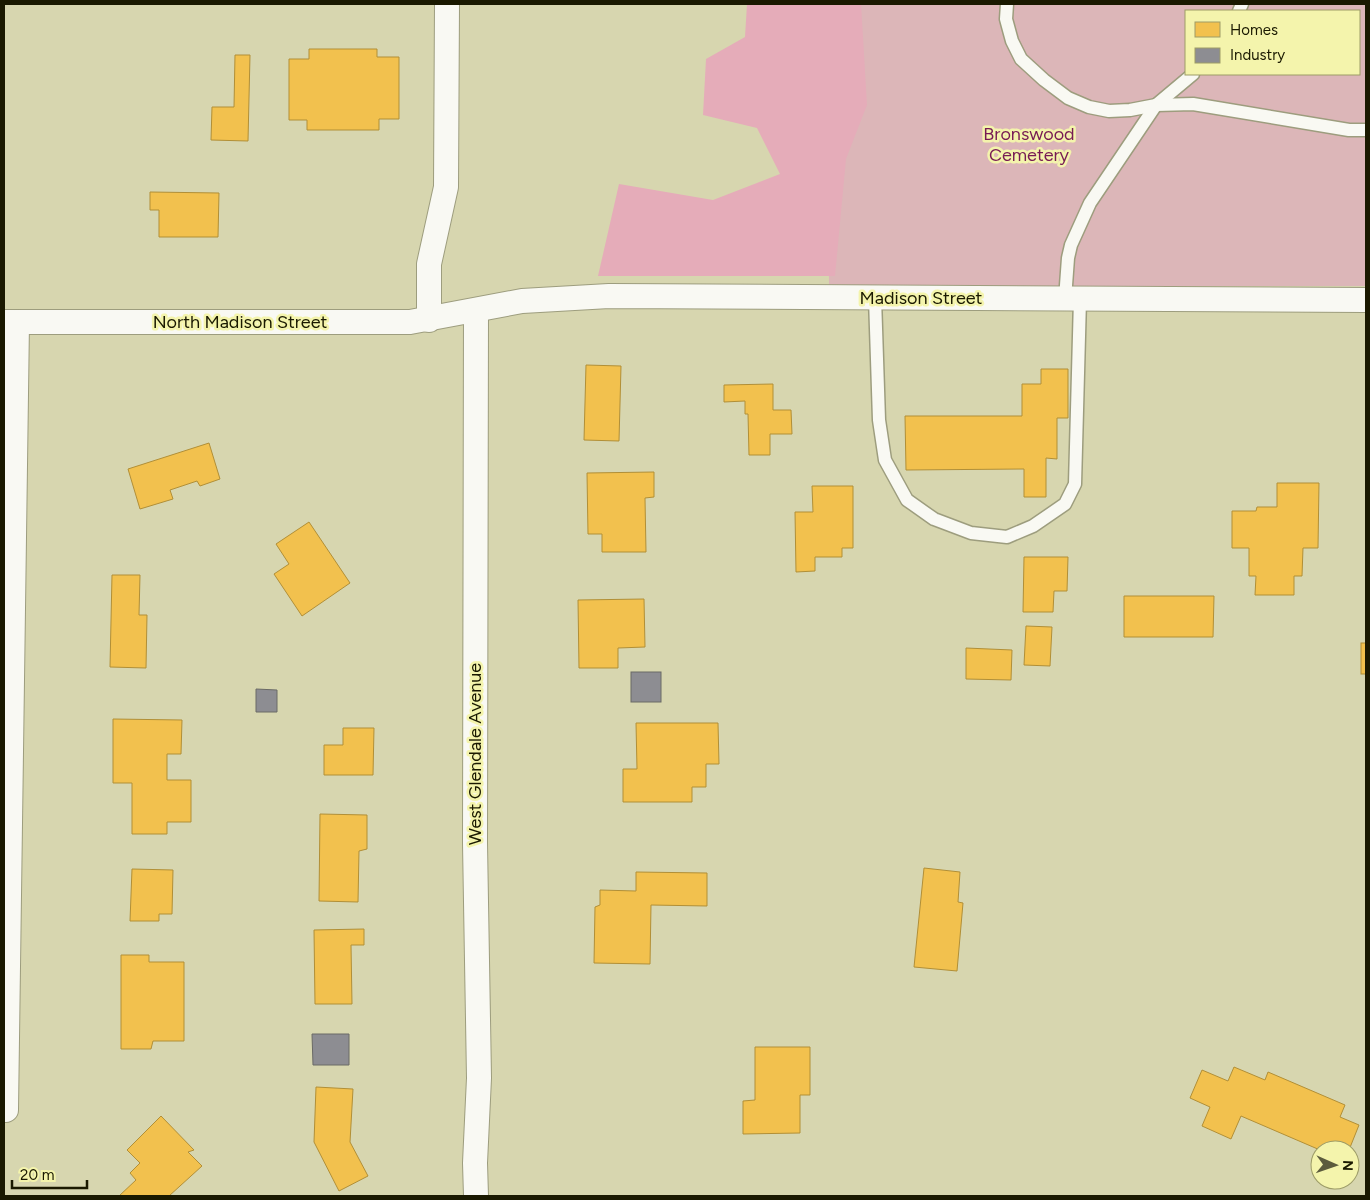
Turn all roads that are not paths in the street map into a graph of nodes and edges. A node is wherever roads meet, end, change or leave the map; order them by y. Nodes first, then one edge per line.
1 (447, 4) edge
2 (1006, 4) edge
3 (1192, 75) edge
4 (1156, 105) junction
5 (1366, 130) edge
6 (875, 298) junction
7 (1072, 299) junction
8 (1366, 300) edge
9 (476, 311) junction
10 (429, 320) junction
11 (10, 322) edge
12 (6, 1110) dead end
13 (476, 1196) edge

1 - 10 street
2 - 4 lane
3 - 4 lane
4 - 5 lane
4 - 7 lane
6 - 7 street, Madison Street
6 - 7 lane
6 - 9 street, Madison Street
7 - 8 street, Madison Street
9 - 10 street, North Madison Street
9 - 13 street, West Glendale Avenue
10 - 11 street, North Madison Street
11 - 12 street

